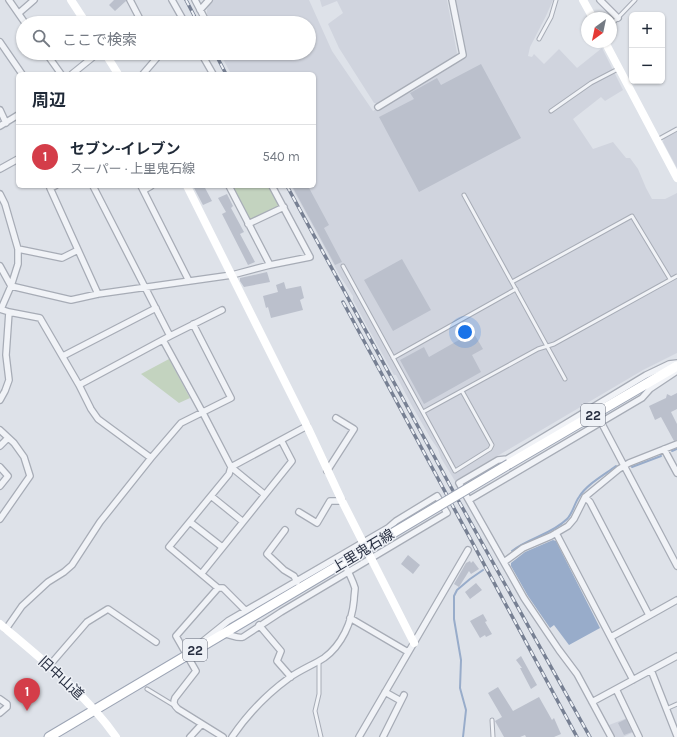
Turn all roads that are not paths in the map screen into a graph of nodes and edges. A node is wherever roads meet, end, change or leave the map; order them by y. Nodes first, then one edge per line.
1 (9, 0) edge
2 (34, 0) edge
3 (71, 0) edge
4 (130, 0) edge
5 (172, 0) edge
6 (195, 0) edge
7 (209, 0) edge
8 (452, 0) edge
9 (556, 0) edge
10 (584, 0) edge
11 (600, 0) edge
12 (635, 0) edge
13 (200, 10) junction
14 (590, 12) edge
15 (19, 13) junction
16 (21, 16) edge
17 (81, 16) edge
18 (138, 16) edge
19 (181, 16) edge
20 (203, 16) edge
21 (618, 18) joint
22 (539, 39) dead end
23 (0, 42) edge
24 (608, 48) edge
25 (51, 60) edge
26 (89, 60) edge
27 (109, 60) edge
28 (154, 60) edge
29 (206, 60) edge
30 (619, 68) junction
31 (21, 72) edge
32 (60, 72) edge
33 (74, 72) edge
34 (117, 72) edge
35 (145, 72) edge
36 (212, 72) edge
37 (378, 107) dead end
38 (0, 110) edge
39 (551, 111) dead end
40 (16, 116) edge
41 (6, 123) junction
42 (0, 126) edge
43 (677, 129) edge
44 (657, 140) junction
45 (16, 160) edge
46 (0, 169) edge
47 (677, 178) edge
48 (50, 188) edge
49 (94, 188) edge
50 (142, 188) edge
51 (188, 188) edge
52 (230, 188) edge
53 (273, 188) edge
54 (0, 194) edge
55 (464, 195) dead end
56 (284, 207) junction
57 (248, 224) junction
58 (18, 249) junction
59 (78, 250) junction
60 (270, 265) junction
61 (0, 266) edge
62 (343, 266) dead end
63 (232, 275) junction
64 (677, 276) edge
65 (670, 279) junction
66 (189, 281) junction
67 (512, 282) junction
68 (11, 286) junction
69 (146, 288) junction
70 (516, 289) junction
71 (98, 294) junction
72 (156, 308) junction
73 (0, 309) edge
74 (222, 310) dead end
75 (9, 312) junction
76 (193, 324) junction
77 (170, 336) junction
78 (163, 340) junction
79 (547, 346) junction
80 (63, 356) junction
81 (393, 358) junction
82 (677, 364) edge
83 (677, 371) edge
84 (564, 379) dead end
85 (79, 385) junction
86 (462, 391) junction
87 (0, 400) edge
88 (203, 412) junction
89 (424, 412) junction
90 (336, 418) dead end
91 (601, 422) junction
92 (306, 426) junction
93 (0, 430) edge
94 (8, 438) junction
95 (281, 440) junction
96 (677, 444) edge
97 (0, 446) edge
98 (664, 449) junction
99 (150, 458) junction
100 (624, 466) junction
101 (0, 467) edge
102 (231, 467) junction
103 (327, 471) junction
104 (677, 473) edge
105 (0, 486) edge
106 (264, 494) junction
107 (211, 496) junction
108 (585, 497) junction
109 (469, 500) junction
110 (342, 501) junction
111 (299, 512) dead end
112 (0, 519) edge
113 (242, 521) junction
114 (190, 522) junction
115 (285, 530) dead end
116 (556, 533) junction
117 (363, 542) junction
118 (222, 547) junction
119 (468, 550) dead end
120 (371, 559) junction
121 (340, 560) junction
122 (504, 562) junction
123 (677, 566) edge
124 (349, 572) junction
125 (202, 573) junction
126 (297, 582) junction
127 (218, 588) junction
128 (677, 600) edge
129 (245, 610) junction
130 (649, 615) junction
131 (350, 618) junction
132 (259, 625) junction
133 (3, 626) edge
134 (222, 634) junction
135 (610, 637) junction
136 (156, 642) dead end
137 (414, 643) junction
138 (191, 652) junction
139 (408, 652) junction
140 (677, 656) edge
141 (319, 661) junction
142 (49, 666) junction
143 (651, 670) junction
144 (291, 677) junction
145 (633, 680) junction
146 (147, 689) dead end
147 (616, 689) junction
148 (385, 692) junction
149 (0, 699) edge
150 (592, 702) junction
151 (677, 704) edge
152 (175, 706) junction
153 (94, 709) junction
154 (666, 709) junction
155 (0, 713) edge
156 (492, 720) dead end
157 (202, 724) junction
158 (677, 736) edge
159 (49, 737) edge
160 (116, 737) edge
161 (190, 737) edge
162 (223, 737) edge
163 (232, 737) edge
164 (321, 737) edge
165 (359, 737) edge
166 (383, 737) edge
167 (494, 737) edge
168 (611, 737) edge
169 (639, 737) edge

1 - 15 street
2 - 15 street
3 - 17 street
4 - 18 street
5 - 19 street
6 - 13 street
7 - 13 street
8 - 37 street
9 - 22 lane
10 - 14 street
11 - 21 street
12 - 21 lane
13 - 20 street
15 - 16 street
23 - 31 street
24 - 30 street
25 - 32 street
26 - 33 street
27 - 34 street
28 - 35 street
29 - 36 street
30 - 39 lane
30 - 44 street
38 - 41 street
40 - 41 street
41 - 42 street
43 - 44 lane
44 - 47 street
45 - 46 street
48 - 59 street
49 - 69 street
50 - 66 street
51 - 63 street
52 - 57 street
53 - 56 street
54 - 58 street
55 - 67 lane
56 - 57 street
56 - 60 street
57 - 60 street
58 - 59 street
58 - 68 street
59 - 71 street
60 - 63 street
61 - 68 street
62 - 81 lane
63 - 66 street
63 - 92 street
64 - 65 lane
65 - 67 lane
65 - 79 lane
66 - 69 street
67 - 70 lane
68 - 71 street
68 - 73 street
69 - 71 street
69 - 72 street
70 - 79 lane
70 - 81 lane
72 - 77 street
72 - 80 street
73 - 75 street
74 - 76 street
75 - 80 street
75 - 87 street
76 - 77 street
76 - 88 street
77 - 78 street
78 - 85 street
78 - 88 street
79 - 84 lane
79 - 86 lane
80 - 85 street
81 - 89 lane
82 - 109 street
82 - 121 main road, 上里鬼石線 / 22, bridge
83 - 91 street
85 - 99 street
86 - 89 lane
86 - 89 lane
88 - 99 street
88 - 102 street
90 - 103 street
91 - 100 street
91 - 109 street
92 - 95 street
92 - 103 street
93 - 94 street
94 - 97 street
94 - 112 street
95 - 102 street
95 - 106 street
96 - 98 street
98 - 100 street
98 - 104 street
99 - 133 street
100 - 108 street
100 - 123 street
101 - 105 street
102 - 106 street
102 - 107 street
103 - 110 street
106 - 113 street
107 - 113 street
107 - 114 street
108 - 116 street
108 - 130 street
109 - 122 street
110 - 111 street
110 - 117 street
113 - 118 street
114 - 118 street
114 - 125 street
115 - 126 street
116 - 122 street
116 - 135 street
117 - 120 street
117 - 120 street
117 - 121 street
118 - 125 street
119 - 137 street
120 - 124 street
120 - 137 street
121 - 124 street
121 - 126 street
121 - 134 main road, 上里鬼石線 / 22
122 - 150 street
124 - 131 street
124 - 132 street
125 - 127 street
126 - 129 street
127 - 129 street
127 - 138 street
128 - 130 street
129 - 138 street
130 - 135 street
131 - 139 street
131 - 141 street
132 - 134 street
132 - 144 street
133 - 142 street, 旧中山道
134 - 138 main road, 上里鬼石線 / 22
135 - 145 street
136 - 142 street
137 - 139 street
138 - 152 street
138 - 153 main road, 上里鬼石線 / 22
139 - 148 street
140 - 143 street
141 - 144 street
141 - 164 lane
142 - 153 street, 旧中山道
143 - 145 street
143 - 154 street
144 - 163 street
145 - 147 street
146 - 152 lane
147 - 150 street
147 - 169 street
148 - 165 street
148 - 166 street
149 - 155 street
150 - 168 street
151 - 154 lane
152 - 157 street
153 - 159 main road, 上里鬼石線 / 22
153 - 160 street, 旧中山道
154 - 158 street
156 - 167 lane
157 - 161 street
157 - 162 street

